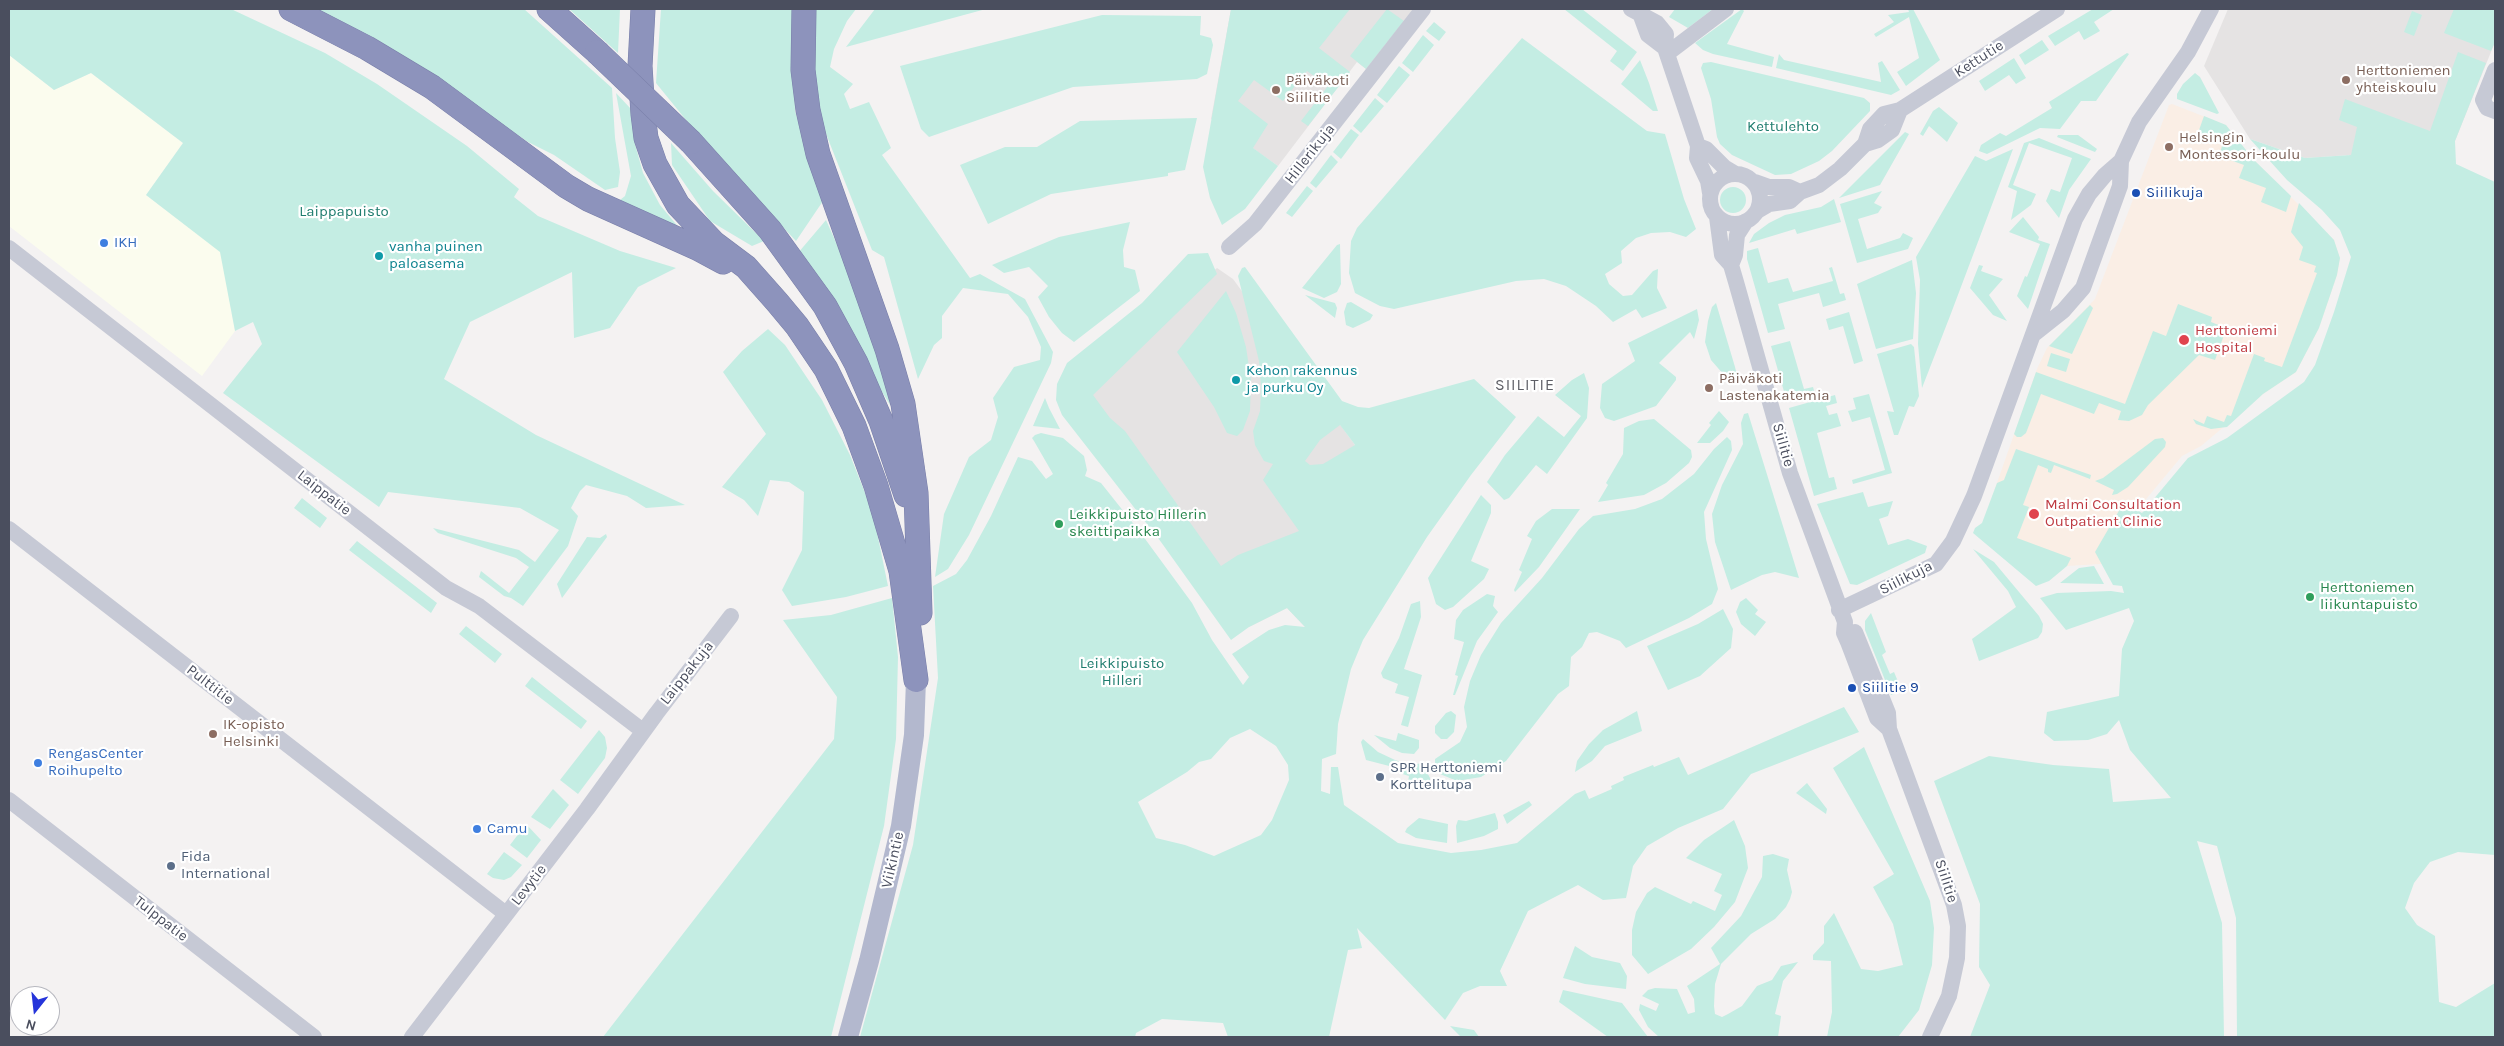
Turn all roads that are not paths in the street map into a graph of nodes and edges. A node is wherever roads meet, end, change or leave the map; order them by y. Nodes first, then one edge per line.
1 (291, 9) edge
2 (549, 9) edge
3 (642, 9) edge
4 (804, 9) edge
5 (1423, 9) edge
6 (1726, 9) edge
7 (2057, 9) edge
8 (2211, 9) edge
9 (1636, 12) edge
10 (1667, 51) junction
11 (2495, 70) edge
12 (2491, 109) edge
13 (1698, 146) junction
14 (2121, 161) junction
15 (1734, 173) junction
16 (1754, 182) junction
17 (1800, 192) junction
18 (1710, 193) junction
19 (1751, 216) junction
20 (1717, 217) junction
21 (1229, 247) dead end
22 (9, 248) edge
23 (1731, 265) junction
24 (763, 287) junction
25 (2034, 334) junction
26 (9, 529) edge
27 (918, 550) junction
28 (731, 616) dead end
29 (1842, 616) junction
30 (916, 680) junction
31 (643, 731) junction
32 (9, 800) edge
33 (506, 914) junction
34 (314, 1037) edge
35 (412, 1037) edge
36 (848, 1037) edge
37 (1930, 1037) edge

1 - 24 highway
2 - 27 highway, bridge
3 - 24 highway
4 - 27 highway
5 - 21 street, Hillerikuja
6 - 10 street
7 - 17 street, Kettutie
8 - 14 street, Siilikuja
9 - 10 street
10 - 13 street
11 - 12 street
13 - 15 street
13 - 18 street
14 - 25 street, Siilikuja
14 - 25 street, Siilikuja
15 - 16 street
15 - 18 street
16 - 17 street
16 - 19 street
17 - 19 street, Kettutie
18 - 20 street
19 - 20 street
19 - 23 street, Siilitie
20 - 23 street, Siilitie
22 - 31 street, Laippatie
23 - 29 street, Siilitie
24 - 30 highway
25 - 29 street, Siilikuja
26 - 33 street, Pulttitie
27 - 30 highway
28 - 31 street, Laippakuja
29 - 37 street, Siilitie
30 - 36 main road, Viikintie
31 - 33 street, Levytie
32 - 34 street, Tulppatie
33 - 35 street, Levytie

